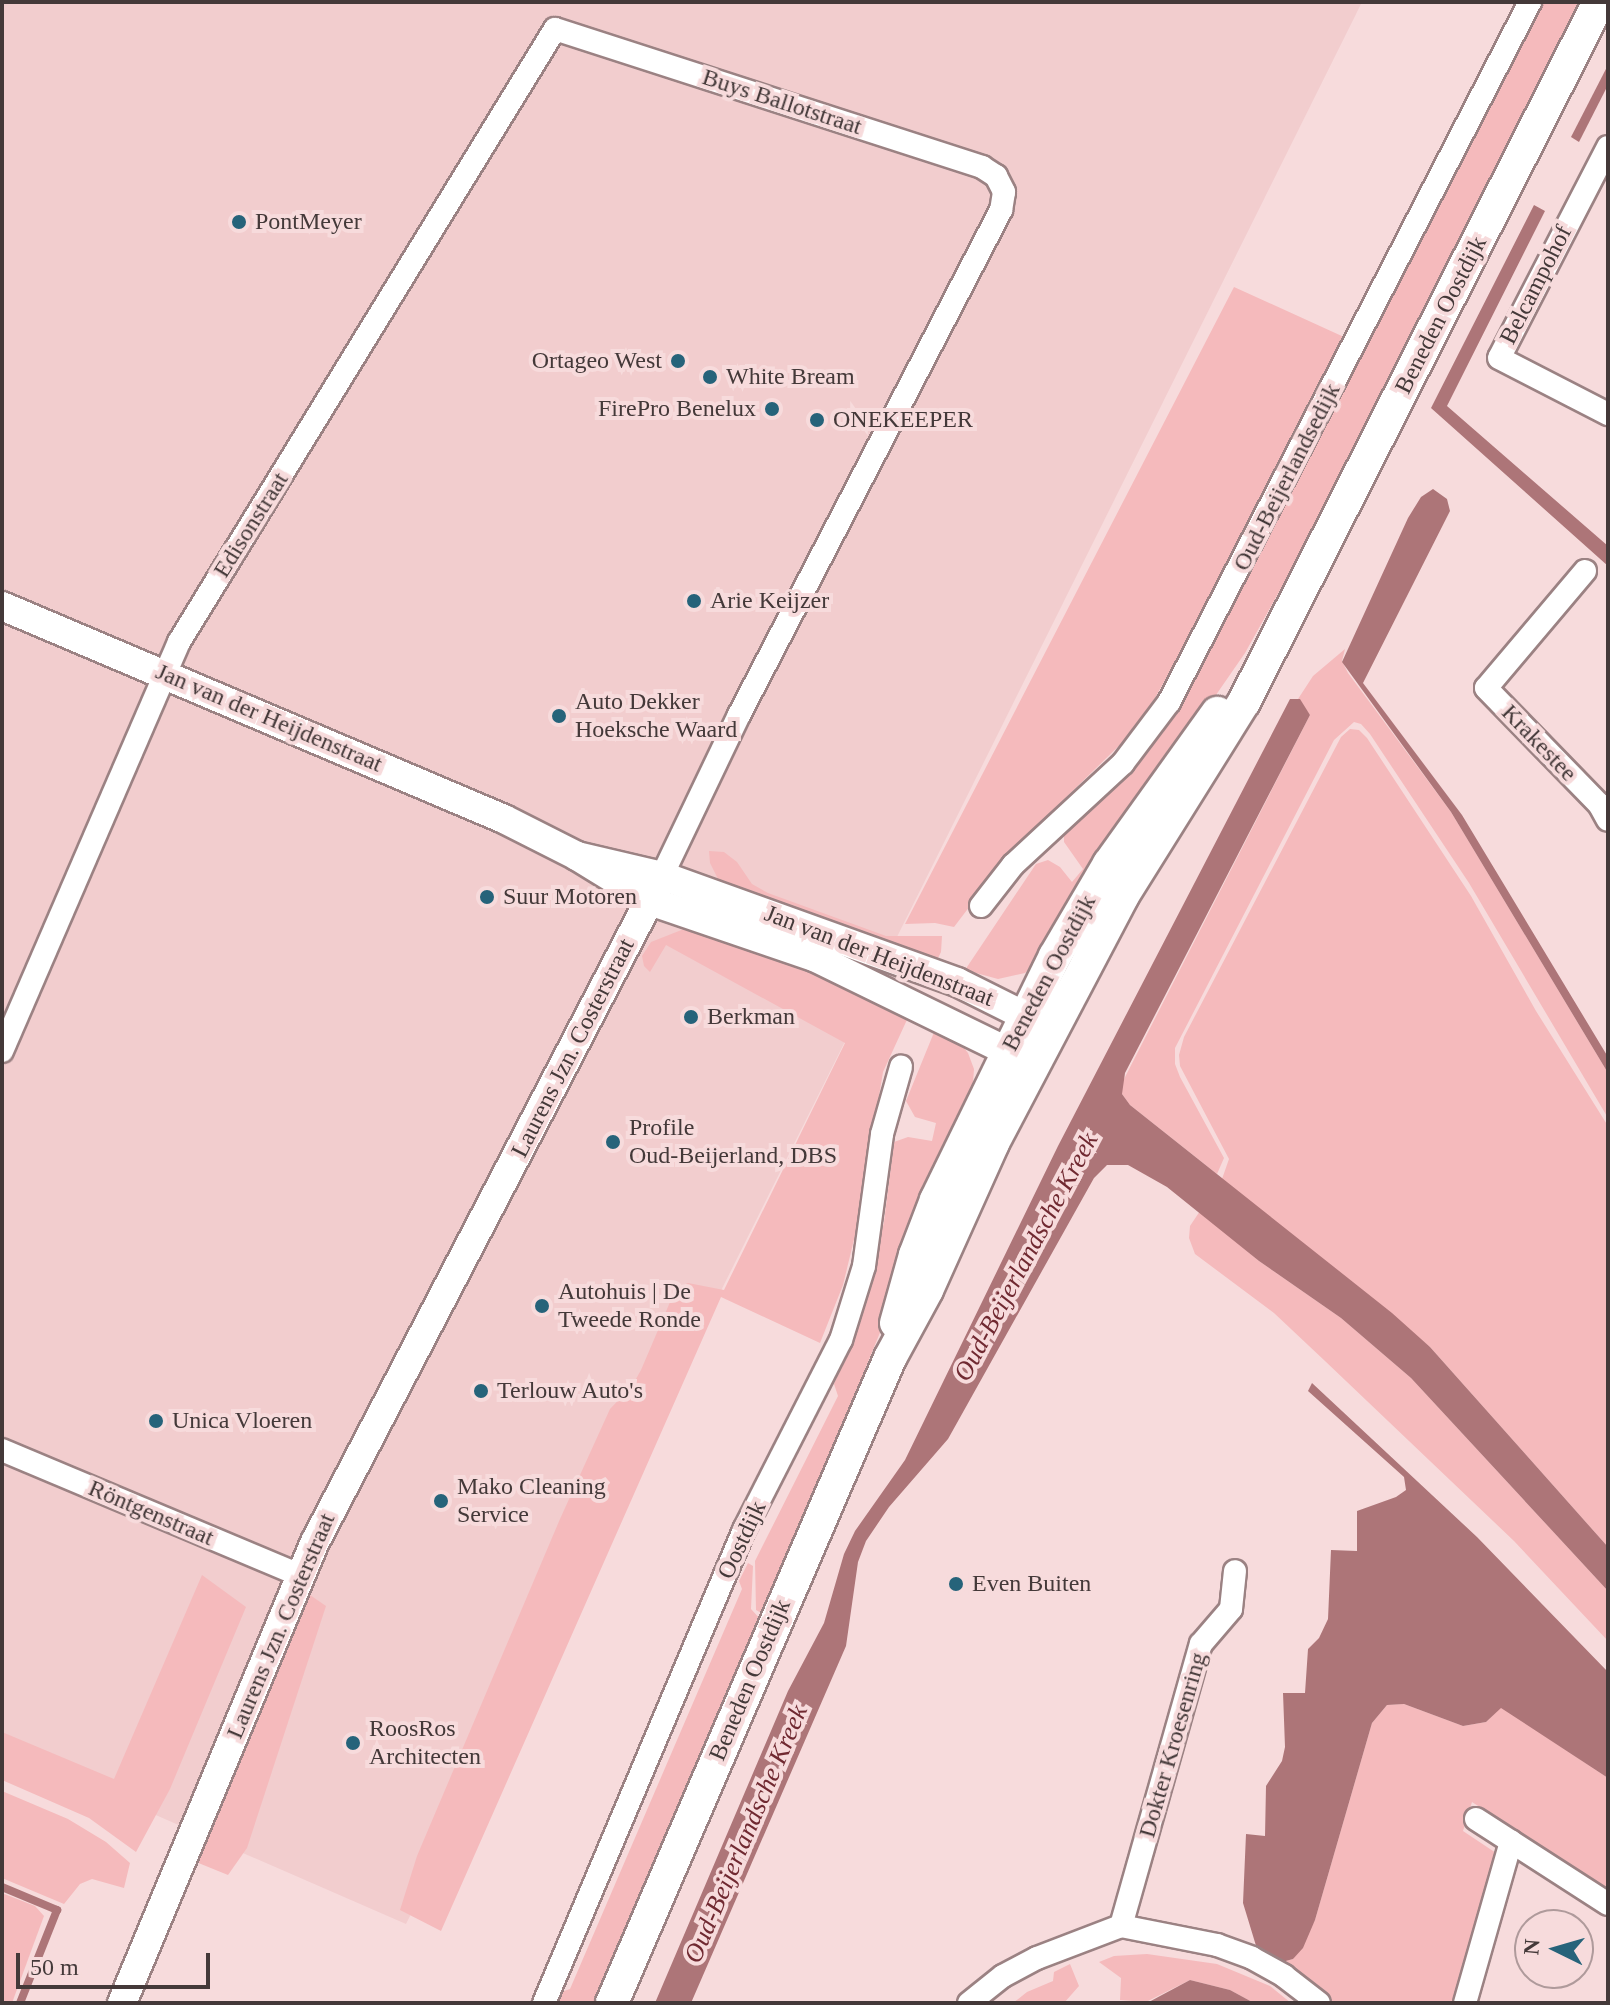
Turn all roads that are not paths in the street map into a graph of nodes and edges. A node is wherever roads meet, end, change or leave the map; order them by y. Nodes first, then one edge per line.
1 (1530, 2) edge
2 (1599, 2) edge
3 (555, 29) joint
4 (1608, 147) edge
5 (1002, 186) joint
6 (1608, 414) edge
7 (1585, 571) dead end
8 (2, 606) edge
9 (1281, 627) junction
10 (163, 674) junction
11 (1605, 811) edge
12 (656, 889) junction
13 (981, 906) dead end
14 (1025, 1016) junction
15 (1042, 1047) junction
16 (2, 1051) edge
17 (1007, 1051) junction
18 (901, 1067) dead end
19 (890, 1358) junction
20 (2, 1450) edge
21 (1235, 1571) dead end
22 (300, 1575) junction
23 (1476, 1819) dead end
24 (1511, 1841) junction
25 (1608, 1904) edge
26 (1121, 1926) junction
27 (122, 2003) edge
28 (544, 2003) edge
29 (612, 2003) edge
30 (969, 2003) edge
31 (1319, 2003) edge
32 (1465, 2003) edge

1 - 13 street, Oud-Beijerlandsedijk
2 - 9 main road, Beneden Oostdijk
3 - 5 street, Buys Ballotstraat
3 - 10 street, Edisonstraat
4 - 6 street, Belcampohof
5 - 12 street, Laurens Jzn. Costerstraat
7 - 11 street, Krakestee
8 - 10 street, Jan van der Heijdenstraat
9 - 14 main road, Beneden Oostdijk
9 - 15 main road, Beneden Oostdijk
10 - 12 street, Jan van der Heijdenstraat
10 - 16 street, Edisonstraat
12 - 14 street, Jan van der Heijdenstraat
12 - 17 street, Jan van der Heijdenstraat
12 - 22 street, Laurens Jzn. Costerstraat
14 - 15 street, Jan van der Heijdenstraat
14 - 17 main road, Beneden Oostdijk
15 - 17 street
15 - 19 main road, Beneden Oostdijk
17 - 19 main road, Beneden Oostdijk
18 - 28 street, Oostdijk
19 - 29 main road, Beneden Oostdijk
20 - 22 street, Röntgenstraat
21 - 26 street, Dokter Kroesenring
22 - 27 street, Laurens Jzn. Costerstraat
23 - 24 street
24 - 25 street
24 - 32 street
26 - 30 street
26 - 31 street

